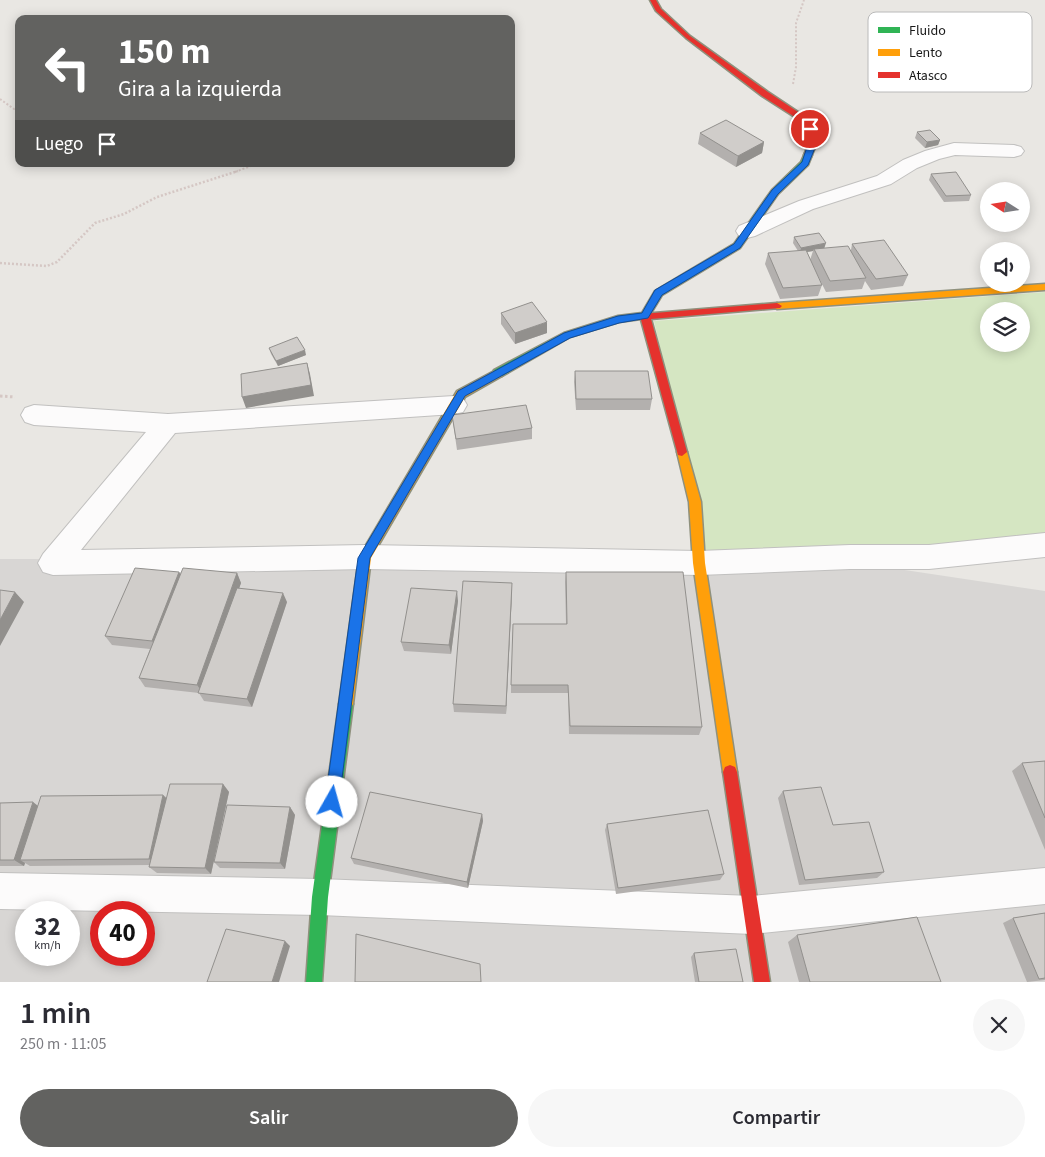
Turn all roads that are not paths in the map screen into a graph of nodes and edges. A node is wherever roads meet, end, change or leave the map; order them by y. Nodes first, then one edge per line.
1 (654, 0) edge
2 (1014, 151) dead end
3 (747, 231) junction
4 (1045, 287) edge
5 (645, 316) junction
6 (454, 405) junction
7 (34, 415) dead end
8 (168, 424) junction
9 (1045, 545) edge
10 (364, 558) junction
11 (699, 563) junction
12 (1045, 886) edge
13 (0, 891) edge
14 (320, 897) junction
15 (752, 915) junction
16 (314, 982) edge
17 (762, 982) edge

1 - 3 street
2 - 3 street
3 - 5 street
4 - 5 street
5 - 6 street
5 - 11 street
6 - 8 street
6 - 10 street
7 - 8 street
8 - 10 street
9 - 11 street
10 - 11 street
10 - 14 street
11 - 15 street
12 - 15 street
13 - 14 street
14 - 15 street
14 - 16 street
15 - 17 street

